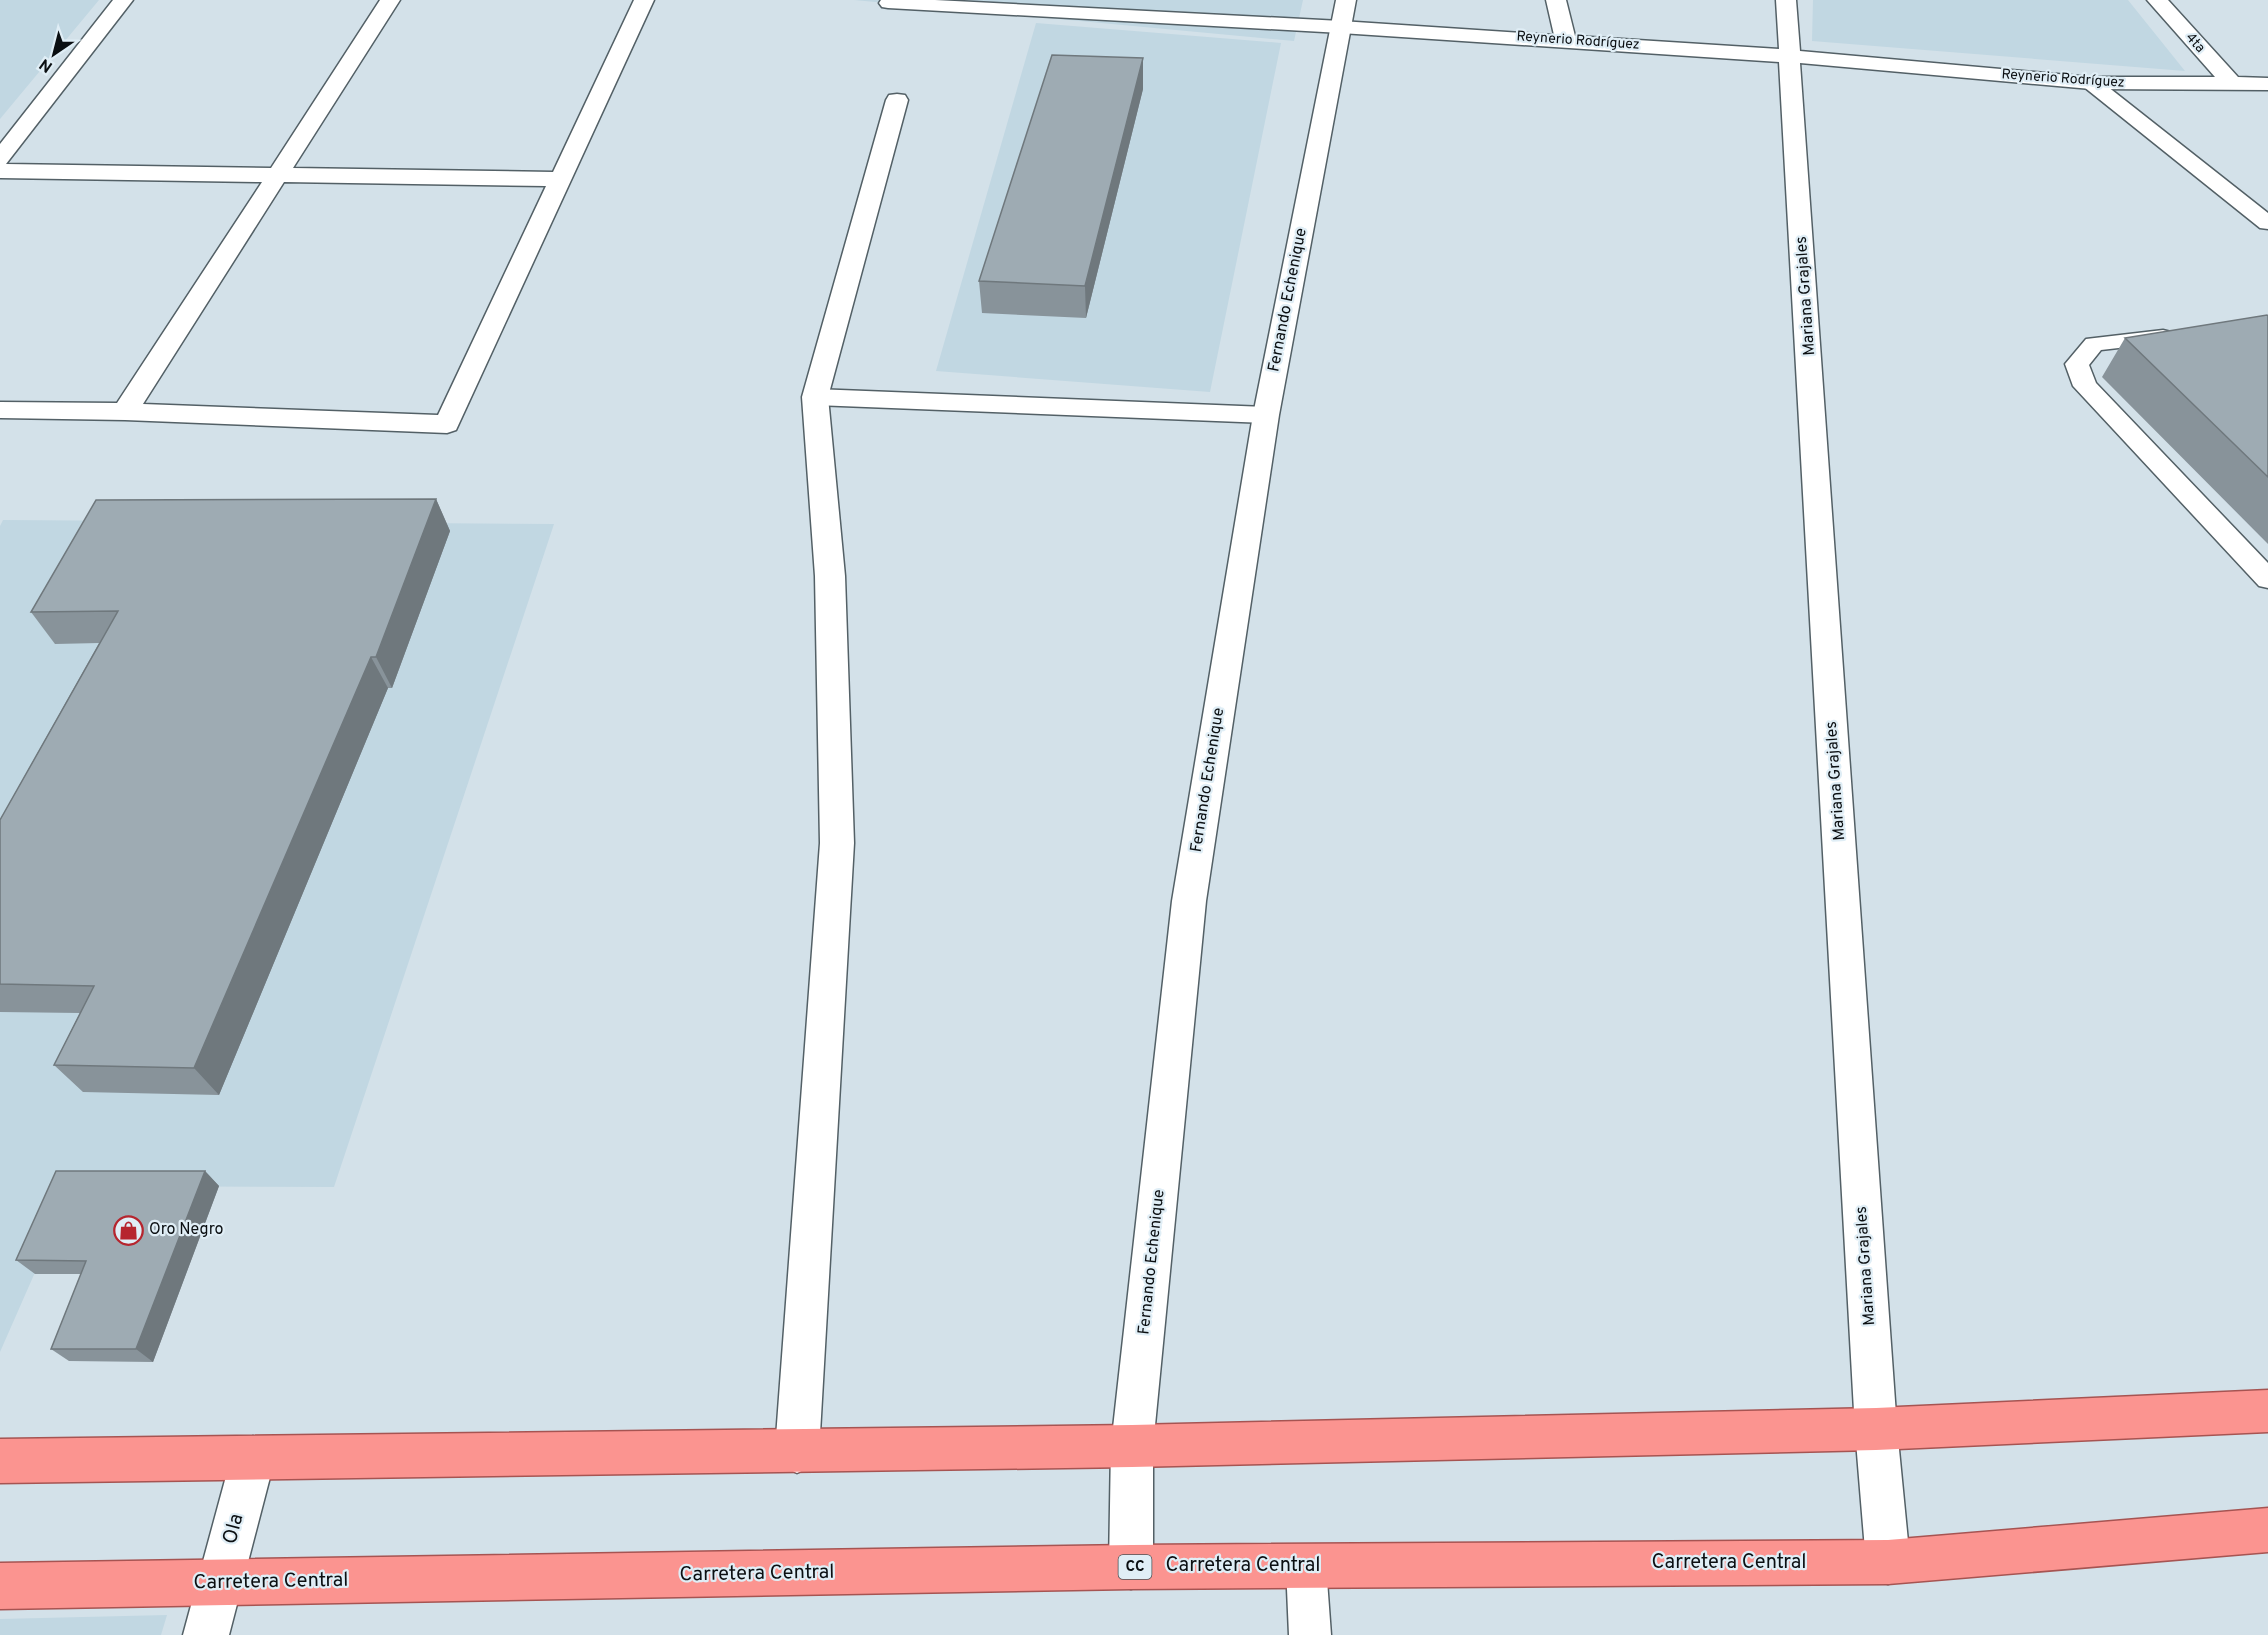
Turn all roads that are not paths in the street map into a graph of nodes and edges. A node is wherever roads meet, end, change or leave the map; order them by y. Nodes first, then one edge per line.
1 (123, 0) edge
2 (390, 0) edge
3 (644, 0) edge
4 (1556, 0) edge
5 (1786, 0) edge
6 (2157, 0) edge
7 (888, 3) dead end
8 (1344, 13) edge
9 (1565, 39) junction
10 (1791, 56) junction
11 (2091, 83) junction
12 (2268, 84) edge
13 (2233, 85) junction
14 (897, 100) dead end
15 (0, 159) edge
16 (0, 171) edge
17 (279, 175) junction
18 (562, 179) junction
19 (2268, 224) edge
20 (2182, 335) edge
21 (815, 397) junction
22 (0, 410) edge
23 (125, 412) junction
24 (1266, 415) junction
25 (2268, 579) edge
26 (2268, 1411) edge
27 (1876, 1429) junction
28 (1132, 1446) junction
29 (797, 1451) junction
30 (253, 1458) junction
31 (0, 1461) edge
32 (2268, 1530) edge
33 (1888, 1562) junction
34 (1306, 1566) junction
35 (1131, 1567) junction
36 (219, 1583) junction
37 (0, 1586) edge
38 (206, 1635) edge
39 (1310, 1635) edge

1 - 15 street
2 - 17 street
3 - 18 street
4 - 9 street
5 - 10 street, Mariana Grajales
6 - 13 street, 4ta
7 - 8 lane, Reynerio Rodríguez
8 - 9 street, Reynerio Rodríguez
8 - 24 street, Fernando Echenique
9 - 10 street, Reynerio Rodríguez
10 - 11 street, Reynerio Rodríguez
10 - 27 street, Mariana Grajales
11 - 13 street, Reynerio Rodríguez
11 - 19 lane
12 - 13 street, Reynerio Rodríguez
14 - 21 street
16 - 17 street
17 - 18 street
17 - 23 street
18 - 23 street
20 - 25 lane
21 - 24 lane
21 - 29 street
22 - 23 street
24 - 28 street, Fernando Echenique
26 - 27 highway
27 - 28 highway
27 - 33 street, Mariana Grajales
28 - 29 highway
28 - 35 street, Fernando Echenique
29 - 30 highway
30 - 31 highway
30 - 36 street, Ola
32 - 33 highway, Carretera Central / CC
33 - 34 highway, Carretera Central / CC
34 - 35 highway, Carretera Central / CC
34 - 39 lane
35 - 36 highway, Carretera Central / CC
36 - 37 highway, Carretera Central / CC
36 - 38 street, Ola

